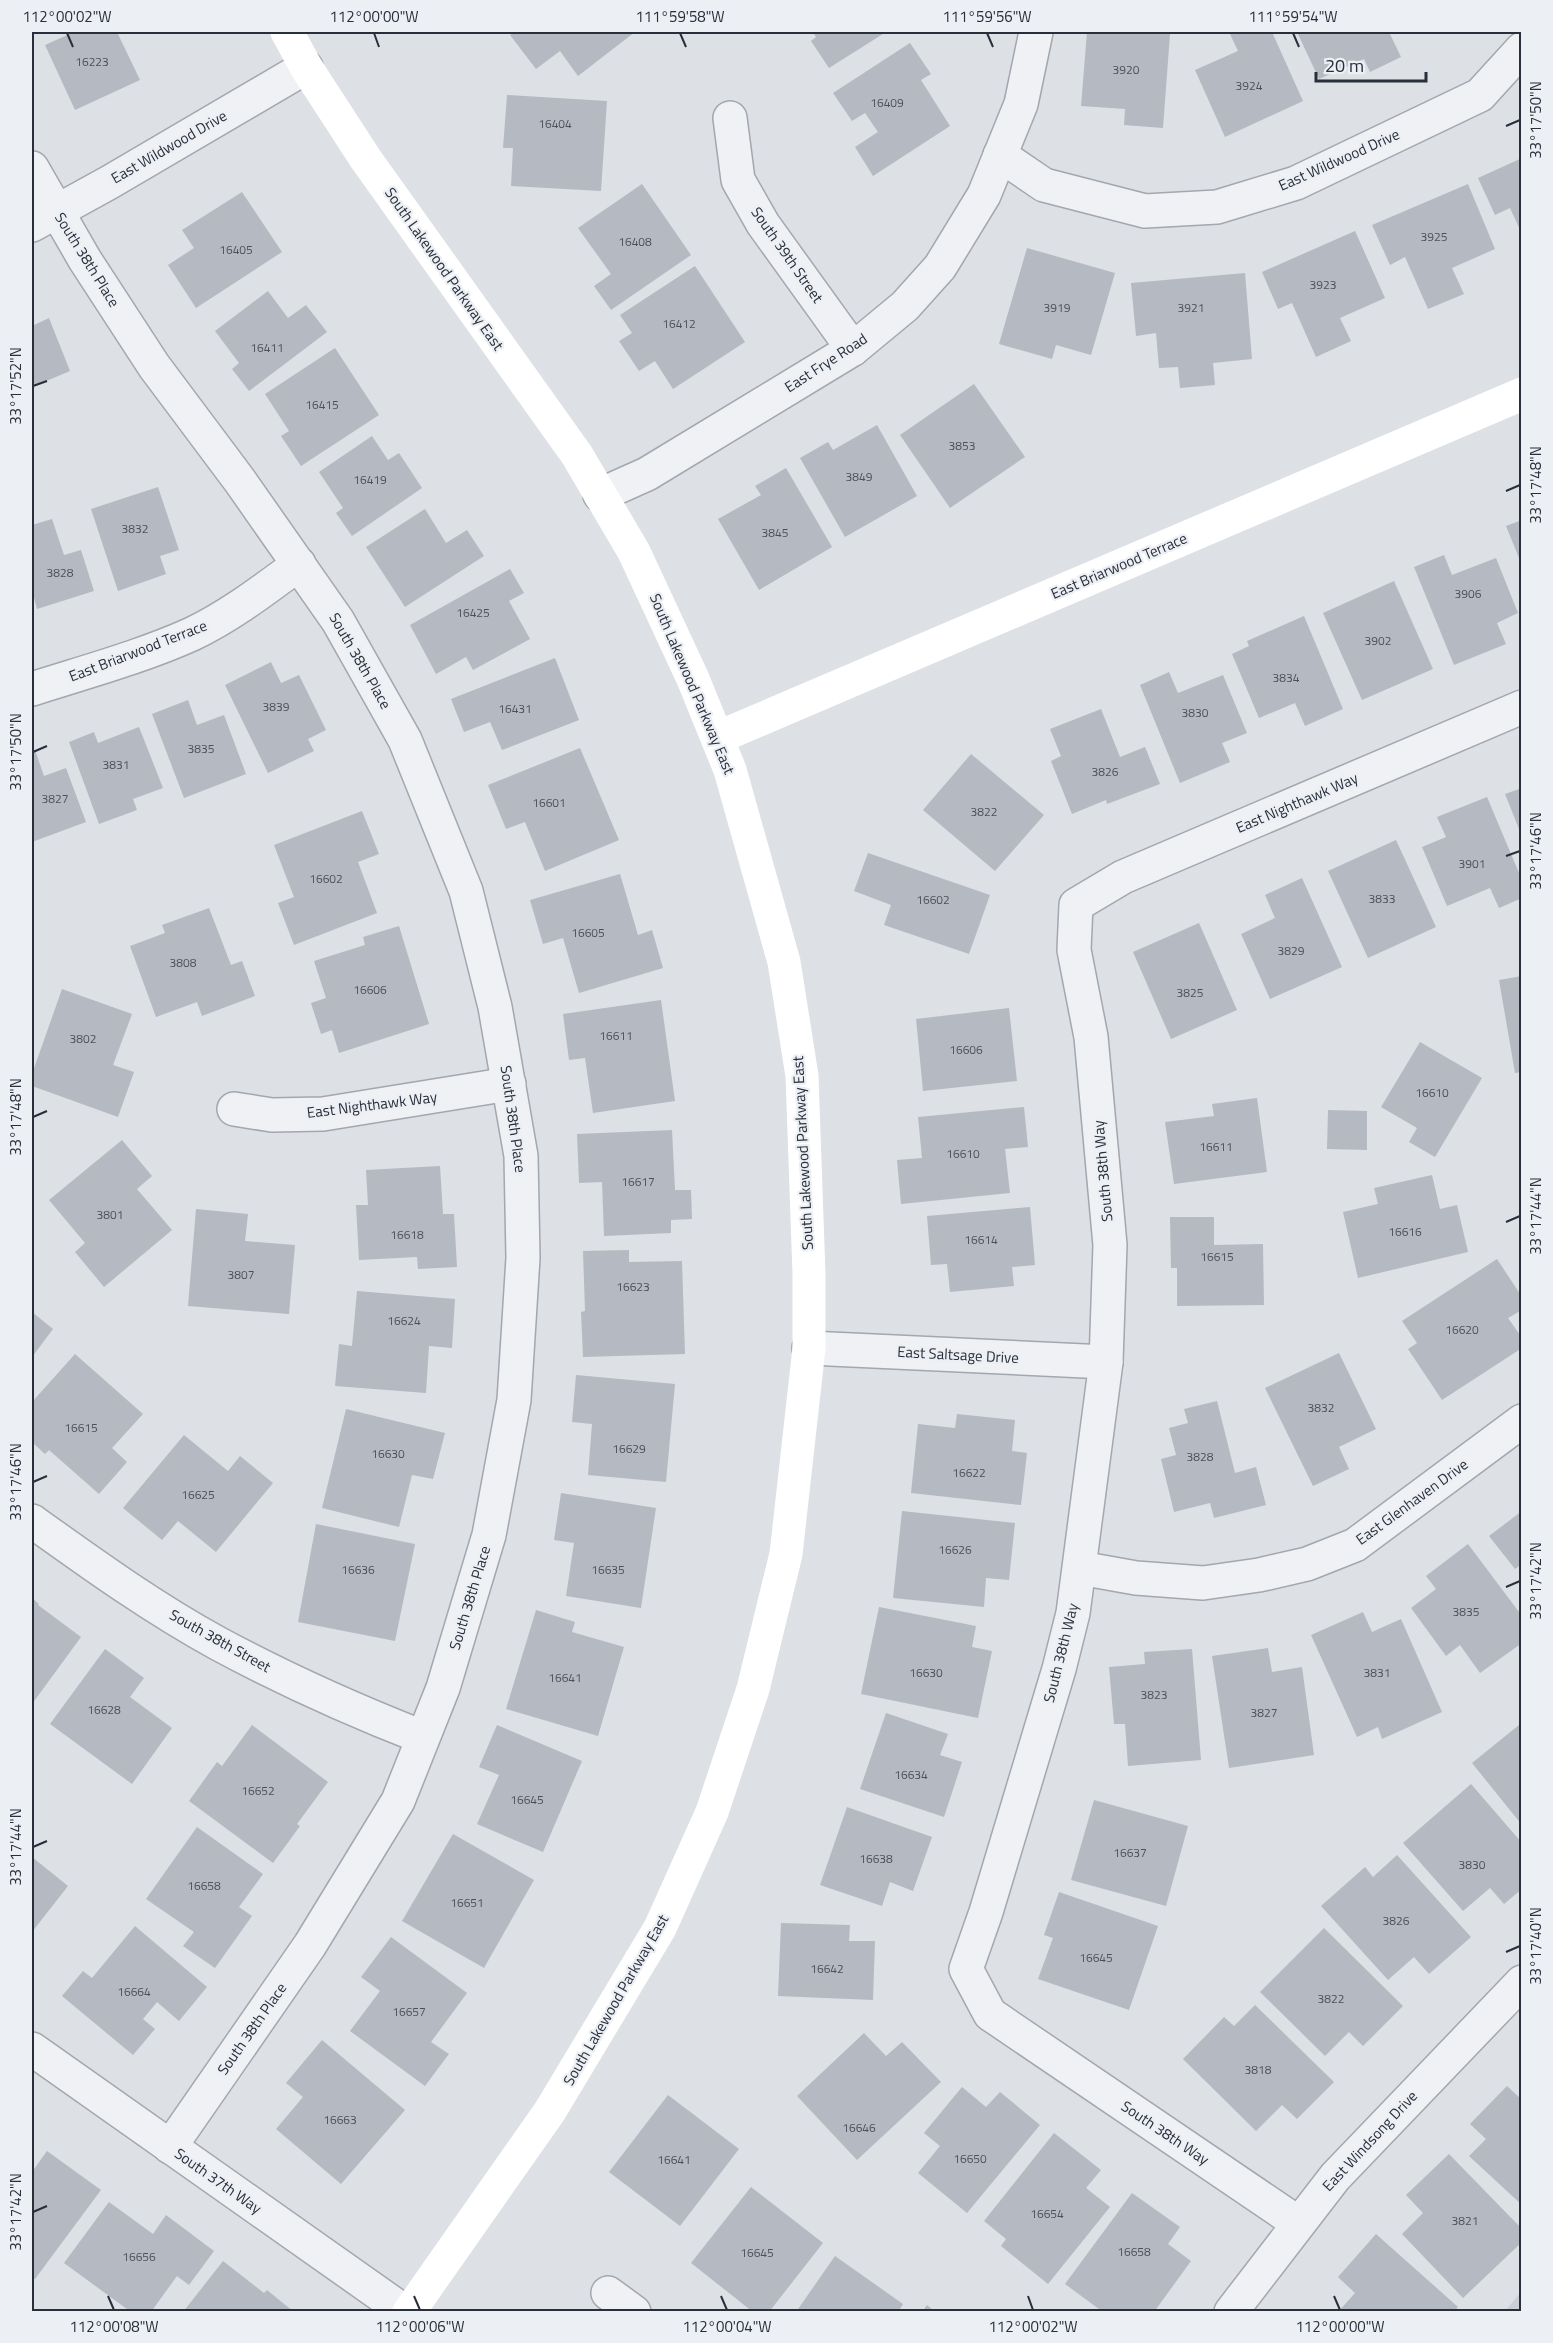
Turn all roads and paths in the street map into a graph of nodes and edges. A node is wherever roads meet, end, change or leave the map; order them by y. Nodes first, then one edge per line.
1 (287, 32) edge
2 (1036, 32) edge
3 (1521, 49) edge
4 (306, 67) junction
5 (730, 118) dead end
6 (1000, 154) junction
7 (32, 168) edge
8 (44, 218) edge
9 (853, 349) junction
10 (1521, 394) edge
11 (600, 495) junction
12 (299, 564) junction
13 (32, 689) edge
14 (1521, 707) edge
15 (717, 738) junction
16 (1076, 905) joint
17 (508, 1084) junction
18 (234, 1109) dead end
19 (809, 1348) junction
20 (1106, 1362) junction
21 (1521, 1421) edge
22 (32, 1521) edge
23 (1080, 1568) junction
24 (422, 1737) junction
25 (1521, 1982) edge
26 (32, 2049) edge
27 (170, 2147) junction
28 (1298, 2223) junction
29 (407, 2312) edge
30 (1231, 2312) edge

1 - 4 street, South Lakewood Parkway East
2 - 6 street, East Frye Road
3 - 6 street, East Wildwood Drive
4 - 8 street, East Wildwood Drive
4 - 11 street, South Lakewood Parkway East
5 - 9 street, South 39th Street
6 - 9 street, East Frye Road
7 - 8 street, South 38th Place
8 - 12 street, South 38th Place
9 - 11 street, East Frye Road
10 - 15 street, East Briarwood Terrace
11 - 15 street, South Lakewood Parkway East
12 - 13 street, East Briarwood Terrace
12 - 17 street, South 38th Place
14 - 16 street, East Nighthawk Way
15 - 19 street, South Lakewood Parkway East
16 - 20 street, South 38th Way
17 - 18 street, East Nighthawk Way
17 - 24 street, South 38th Place
19 - 20 street, East Saltsage Drive
19 - 29 street, South Lakewood Parkway East
20 - 23 street, South 38th Way
21 - 23 street, East Glenhaven Drive
22 - 24 street, South 38th Street
23 - 28 street, South 38th Way
24 - 27 street, South 38th Place
25 - 28 street, East Windsong Drive
26 - 27 street, South 37th Way
27 - 29 street, South 37th Way
28 - 30 street, East Windsong Drive

